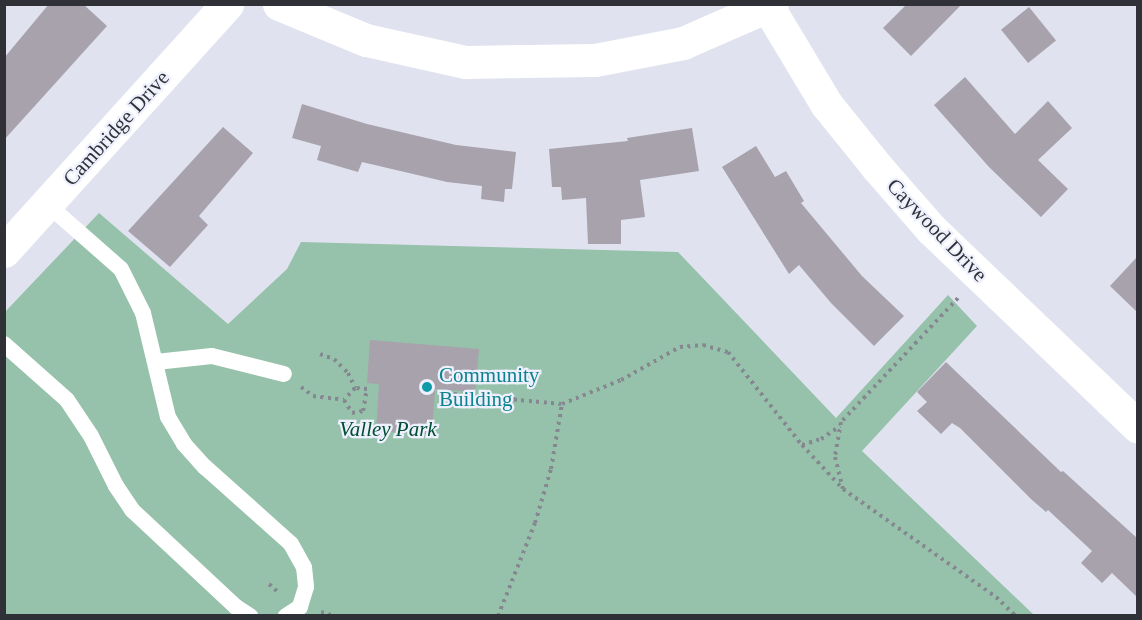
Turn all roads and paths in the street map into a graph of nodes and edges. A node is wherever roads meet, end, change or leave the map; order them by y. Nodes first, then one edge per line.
1 (227, 4) edge
2 (279, 4) edge
3 (770, 6) edge
4 (47, 204) junction
5 (4, 251) edge
6 (979, 274) junction
7 (4, 344) edge
8 (320, 354) dead end
9 (156, 362) junction
10 (284, 374) joint
11 (355, 388) junction
12 (454, 394) dead end
13 (344, 400) junction
14 (562, 404) junction
15 (840, 426) junction
16 (1137, 427) edge
17 (802, 445) junction
18 (843, 489) junction
19 (250, 615) edge
20 (286, 615) edge
21 (498, 615) edge
22 (1016, 615) edge

1 - 4 street, Cambridge Drive
2 - 3 street
3 - 6 street, Caywood Drive
4 - 5 street, Cambridge Drive
4 - 9 lane
6 - 15 path
6 - 16 street, Caywood Drive
7 - 19 lane
8 - 11 path
9 - 10 lane
9 - 20 lane
10 - 13 path
11 - 13 path
11 - 13 path
12 - 14 path
14 - 17 path
14 - 21 path
15 - 17 path
15 - 18 path
17 - 18 path
18 - 22 path

